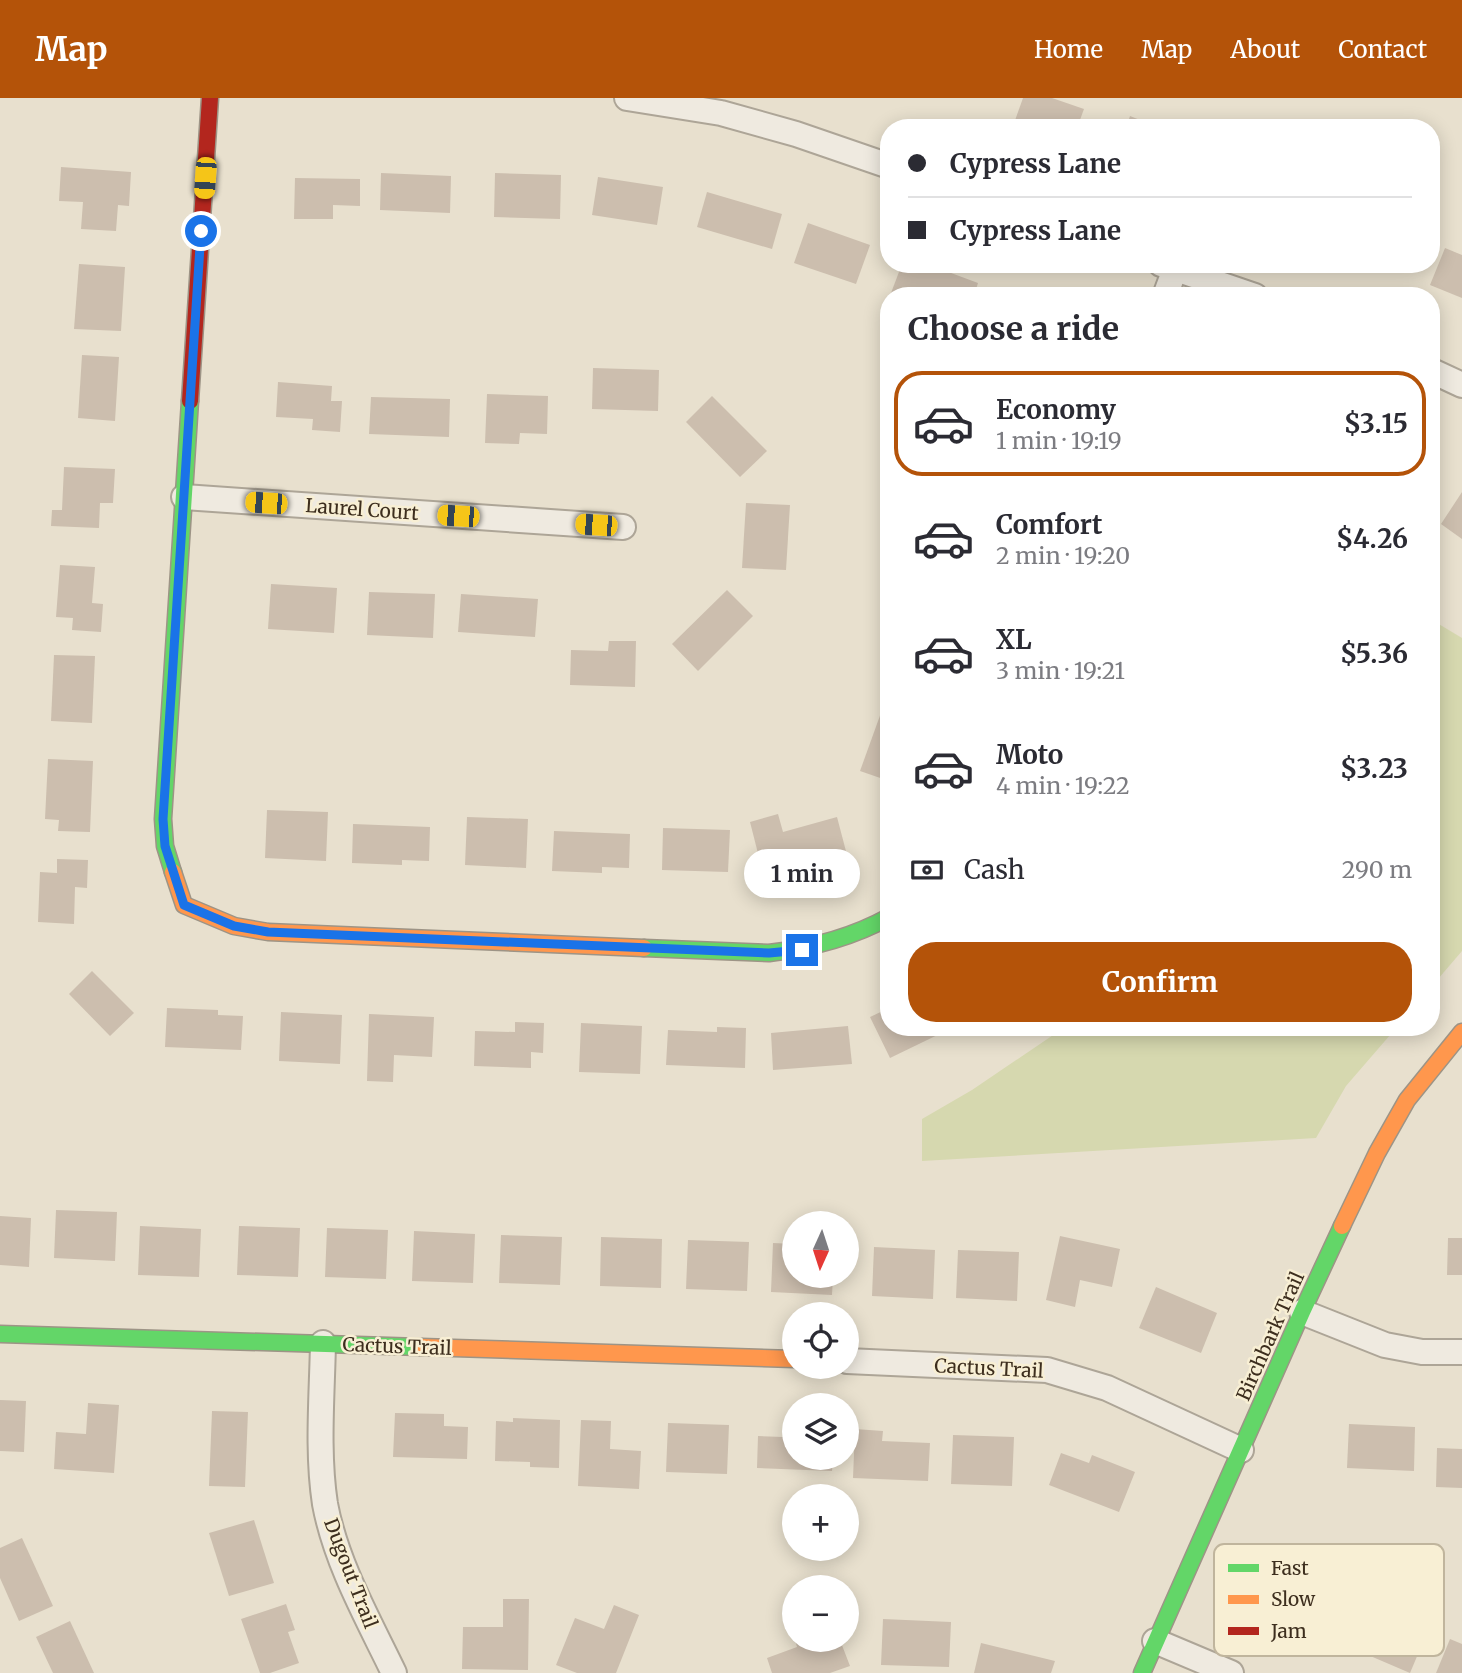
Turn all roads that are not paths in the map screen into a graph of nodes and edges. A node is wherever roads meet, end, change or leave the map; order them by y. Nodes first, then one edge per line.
1 (210, 98) edge
2 (627, 98) edge
3 (690, 102) edge
4 (880, 163) edge
5 (1186, 273) edge
6 (1228, 287) edge
7 (1440, 375) edge
8 (1462, 385) edge
9 (184, 498) junction
10 (623, 527) dead end
11 (880, 922) edge
12 (1462, 1031) edge
13 (1302, 1312) junction
14 (0, 1334) edge
15 (323, 1343) junction
16 (1462, 1352) edge
17 (782, 1359) edge
18 (859, 1362) edge
19 (1241, 1450) junction
20 (1155, 1642) junction
21 (394, 1673) edge
22 (1142, 1673) edge
23 (1231, 1673) edge

1 - 9 street
2 - 3 street
3 - 4 street
5 - 6 street
7 - 8 street
9 - 10 street, Laurel Court
9 - 11 street
12 - 13 street, Birchbark Trail
13 - 16 street
13 - 19 street, Birchbark Trail
14 - 15 street, Cactus Trail
15 - 17 street, Cactus Trail
15 - 21 street, Dugout Trail
18 - 19 street, Cactus Trail
19 - 20 street, Birchbark Trail
20 - 22 street, Birchbark Trail
20 - 23 street

